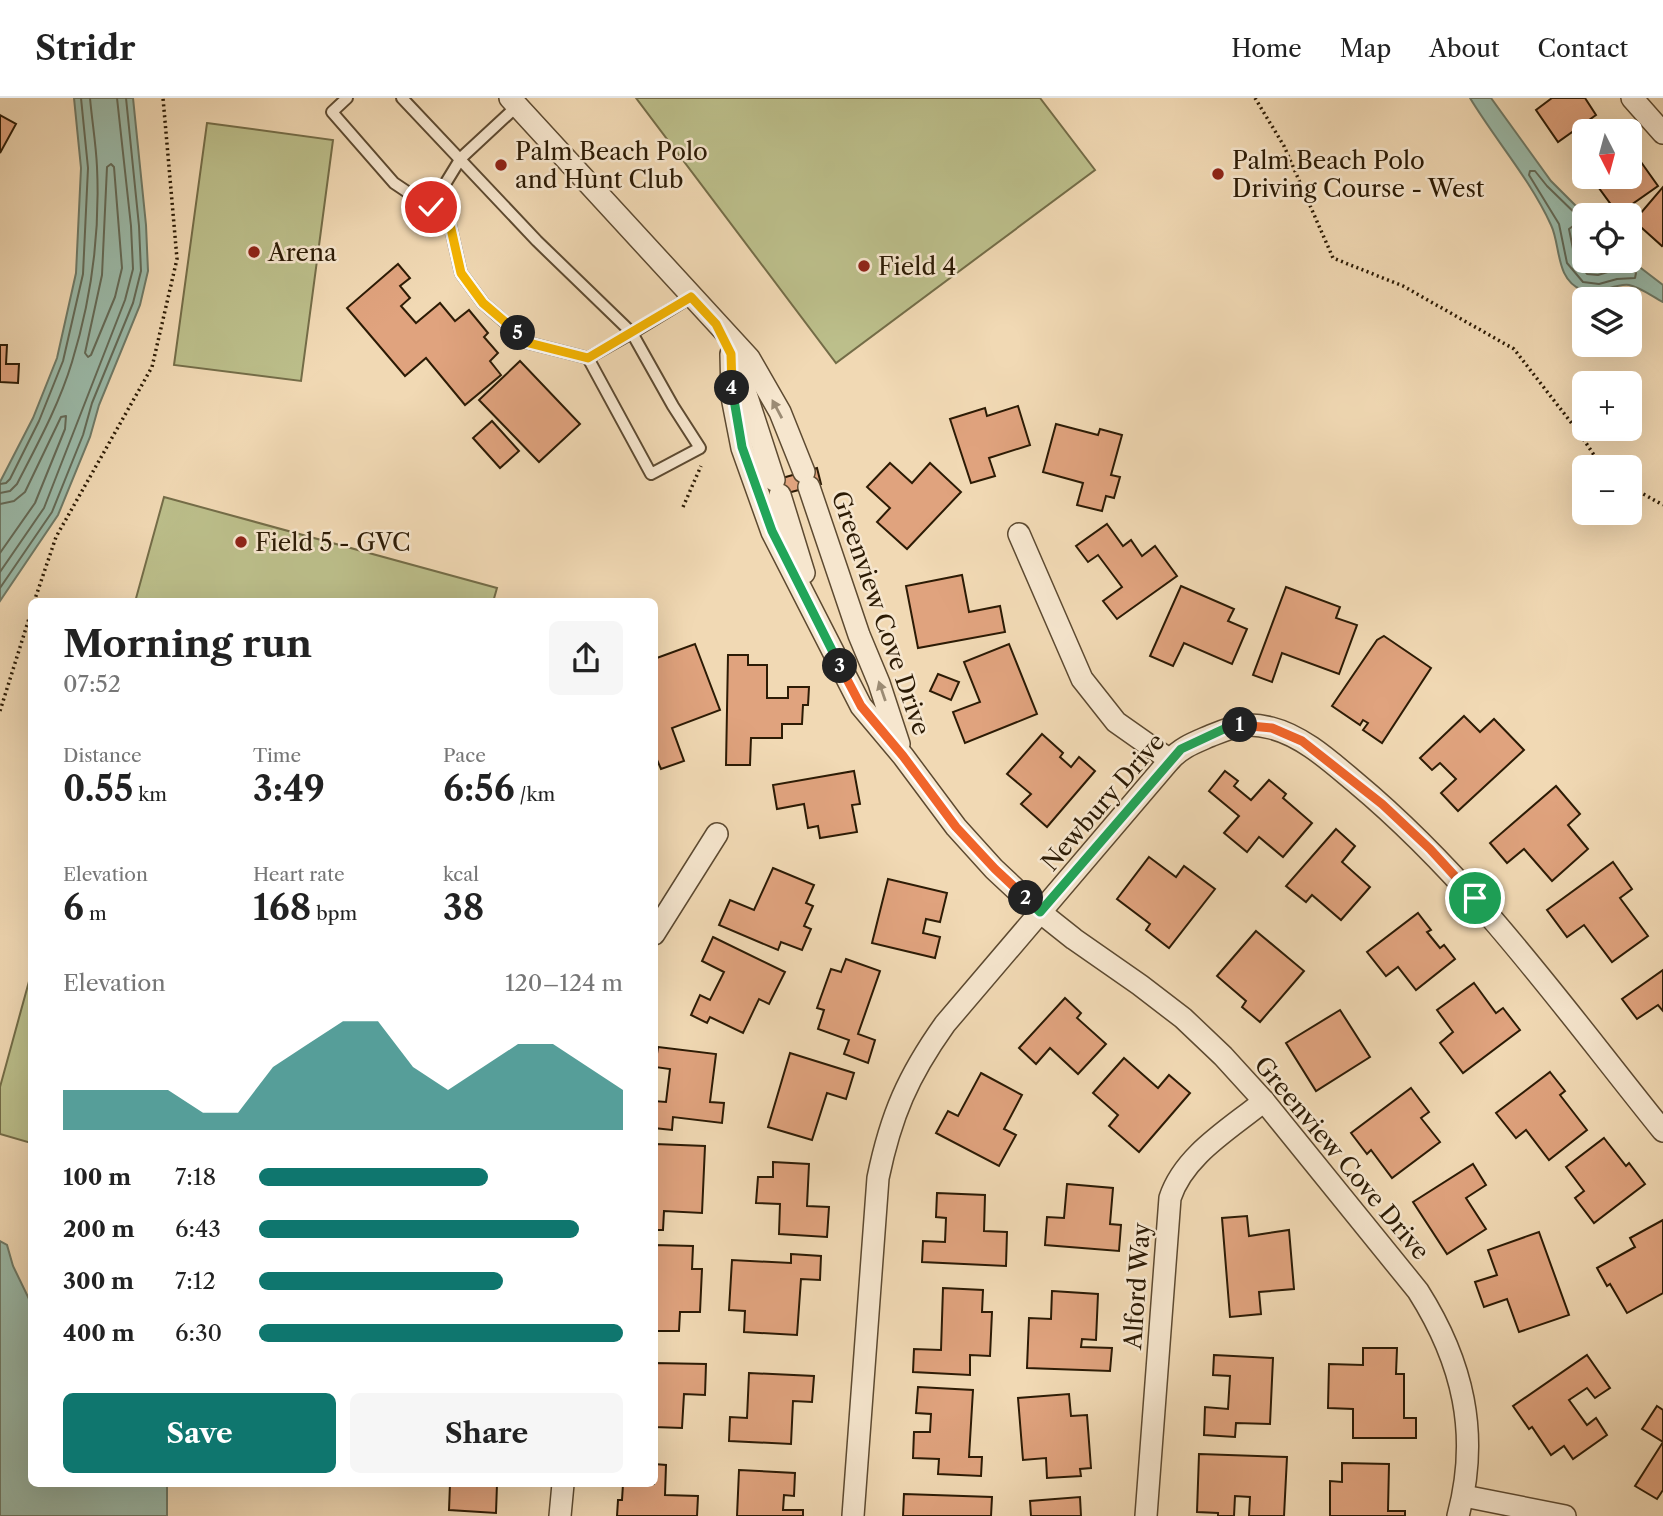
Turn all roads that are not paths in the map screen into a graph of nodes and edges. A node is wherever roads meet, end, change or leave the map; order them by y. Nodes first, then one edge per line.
1 (347, 98) edge
2 (402, 98) edge
3 (1632, 98) edge
4 (514, 102) edge
5 (1663, 132) edge
6 (461, 158) junction
7 (431, 207) junction
8 (691, 297) junction
9 (716, 324) junction
10 (632, 333) junction
11 (731, 354) junction
12 (588, 358) junction
13 (1018, 534) dead end
14 (824, 635) junction
15 (903, 756) junction
16 (1170, 760) junction
17 (717, 834) dead end
18 (1040, 912) junction
19 (658, 928) edge
20 (1264, 1101) junction
21 (1663, 1132) edge
22 (563, 1487) edge
23 (1461, 1506) edge
24 (560, 1516) edge
25 (853, 1516) edge
26 (1146, 1516) edge
27 (1565, 1516) edge

1 - 7 lane
2 - 6 lane
3 - 5 street
4 - 6 lane
4 - 8 street, Greenview Cove Drive
6 - 7 lane
6 - 10 lane
7 - 12 lane
8 - 9 street, Greenview Cove Drive
8 - 10 lane
9 - 11 street, Greenview Cove Drive
15 -> 9 street, Greenview Cove Drive
10 - 12 lane
10 - 12 lane
11 - 14 street, Greenview Cove Drive
11 - 14 street, Greenview Cove Drive
13 - 16 street
14 - 15 street, Greenview Cove Drive
15 - 18 street, Greenview Cove Drive
16 - 18 street, Newbury Drive
16 - 21 street, Newbury Drive
17 - 19 street
18 - 20 street, Greenview Cove Drive
18 - 25 street
20 - 23 street, Greenview Cove Drive
20 - 26 street, Alford Way
22 - 24 street
23 - 27 street

